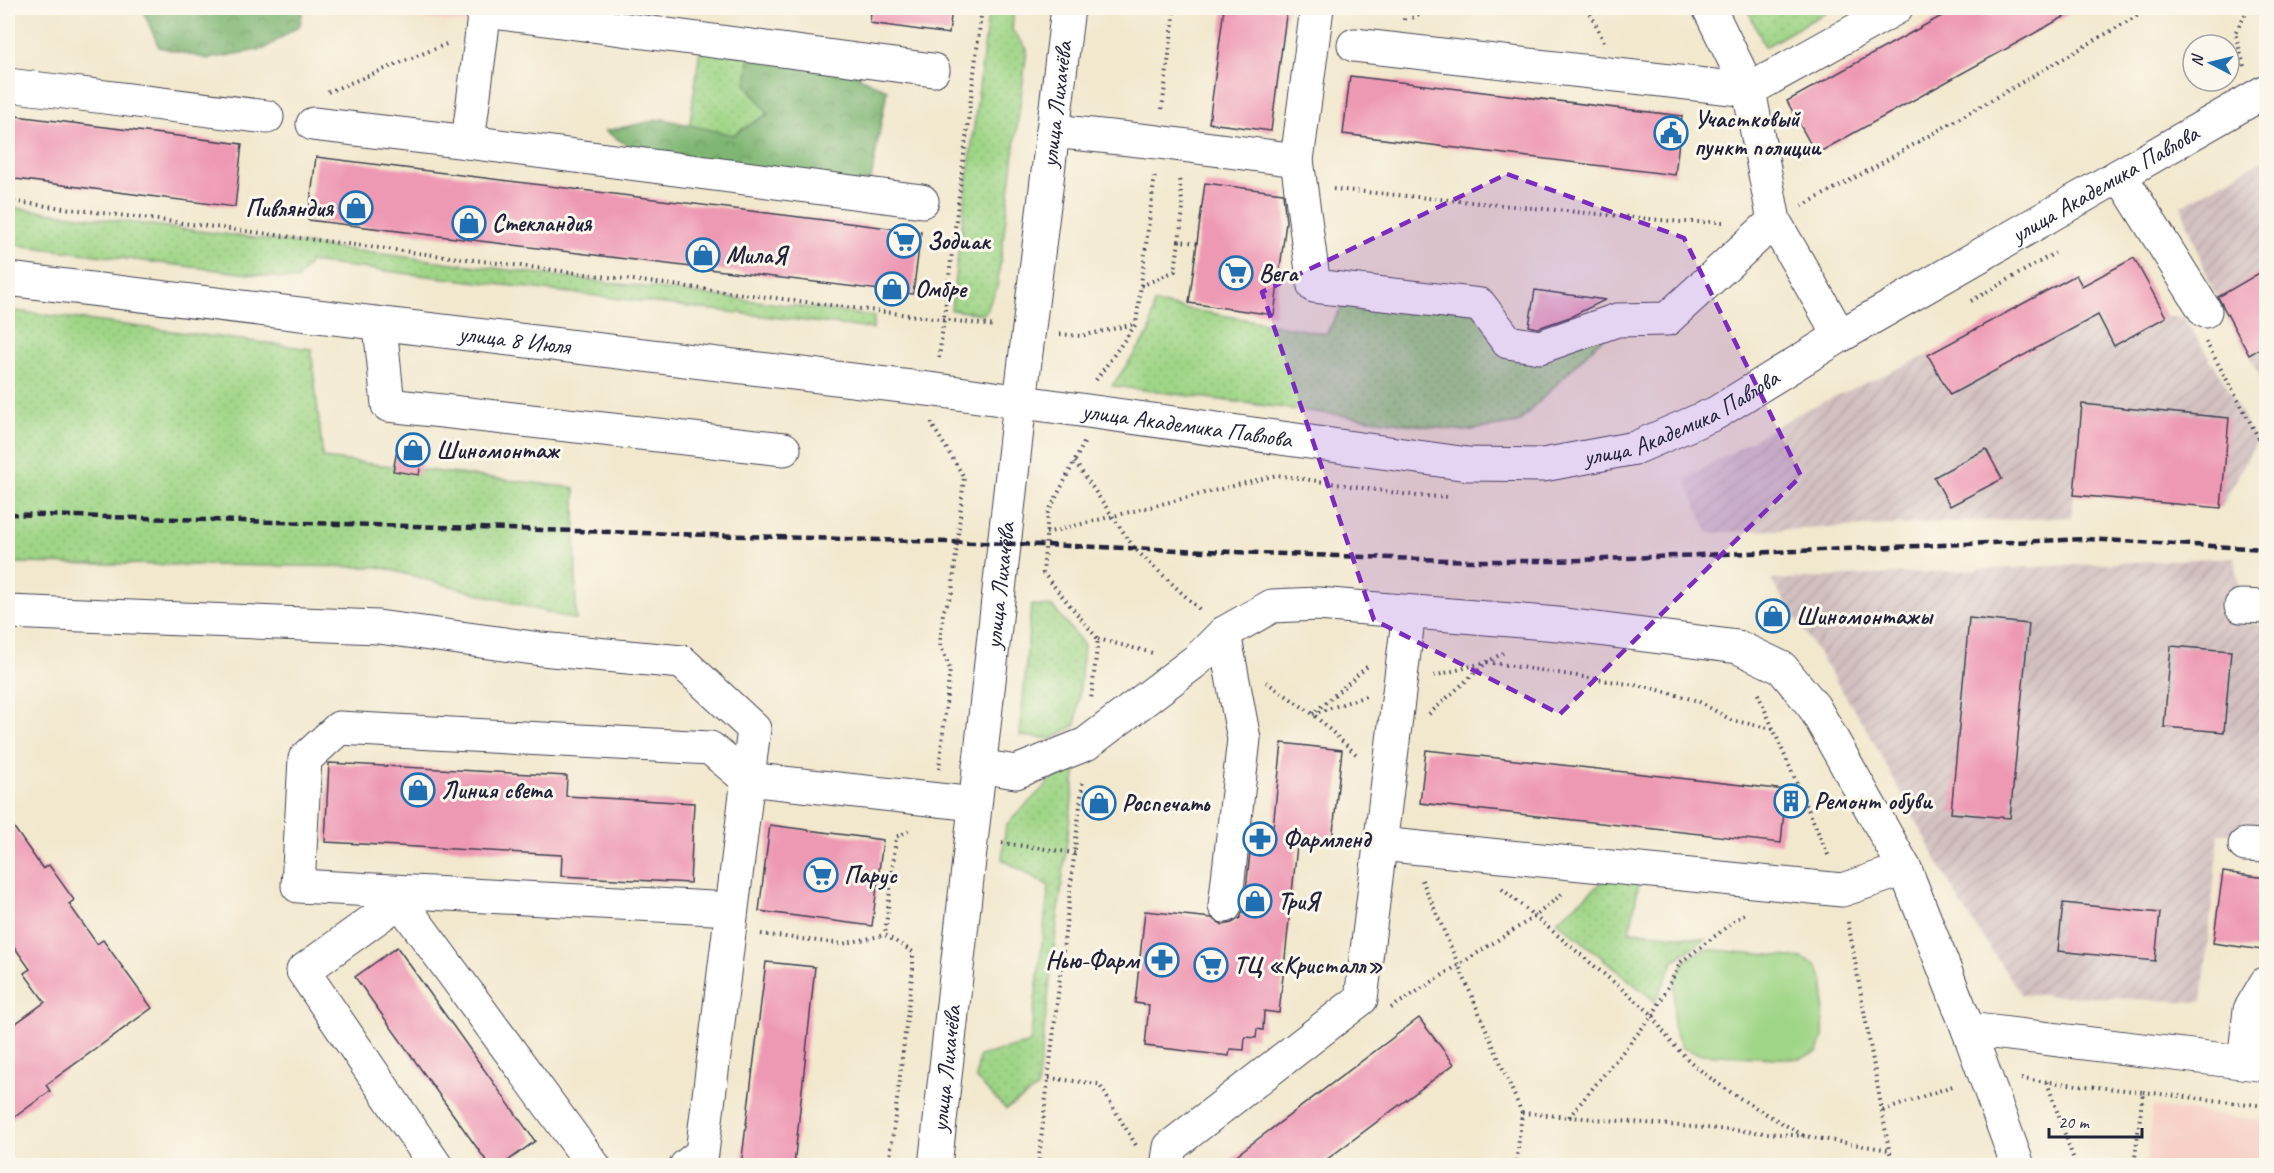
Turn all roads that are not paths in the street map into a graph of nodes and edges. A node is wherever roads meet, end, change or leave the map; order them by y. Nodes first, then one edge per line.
1 (1068, 8) edge
2 (1317, 8) edge
3 (1709, 8) edge
4 (1896, 8) edge
5 (484, 16) edge
6 (1354, 45) dead end
7 (933, 70) dead end
8 (8, 85) edge
9 (1749, 90) junction
10 (2263, 93) edge
11 (317, 110) road end
12 (267, 117) dead end
13 (1053, 131) junction
14 (468, 142) junction
15 (1299, 173) junction
16 (2120, 175) junction
17 (922, 201) dead end
18 (1774, 221) junction
19 (8, 279) edge
20 (2205, 311) road end
21 (380, 324) junction
22 (1840, 336) junction
23 (1020, 402) junction
24 (784, 449) dead end
25 (8, 612) edge
26 (1409, 612) junction
27 (1224, 633) junction
28 (979, 766) junction
29 (747, 779) junction
30 (975, 804) junction
31 (1380, 844) junction
32 (1905, 869) junction
33 (1225, 906) dead end
34 (732, 909) junction
35 (2266, 983) edge
36 (1968, 1029) junction
37 (2255, 1064) edge
38 (1155, 1160) edge
39 (436, 1166) edge
40 (594, 1166) edge
41 (686, 1166) edge
42 (935, 1166) edge
43 (2018, 1166) edge

1 - 13 main road, улица Лихачёва
2 - 15 main road
3 - 9 main road
4 - 9 main road
5 - 7 main road
5 - 14 main road
6 - 9 main road
8 - 12 main road
9 - 18 main road
10 - 16 main road, улица Академика Павлова
11 - 14 main road
13 - 15 main road
13 - 23 main road, улица Лихачёва
14 - 17 main road
15 - 18 main road
16 - 20 main road
16 - 22 main road, улица Академика Павлова
18 - 22 main road
19 - 21 main road, улица 8 Июля
21 - 23 main road, улица 8 Июля
21 - 24 main road
22 - 23 main road, улица Академика Павлова
23 - 28 main road, улица Лихачёва
25 - 29 main road
26 - 27 main road
26 - 31 main road
26 - 32 main road
27 - 28 main road
27 - 33 main road
28 - 30 main road, улица Лихачёва
29 - 30 main road
29 - 34 main road
29 - 34 main road
30 - 42 main road, улица Лихачёва
31 - 32 main road
31 - 38 main road
32 - 36 main road
34 - 41 main road
35 - 37 main road
36 - 37 main road
36 - 43 main road
39 - 40 main road

